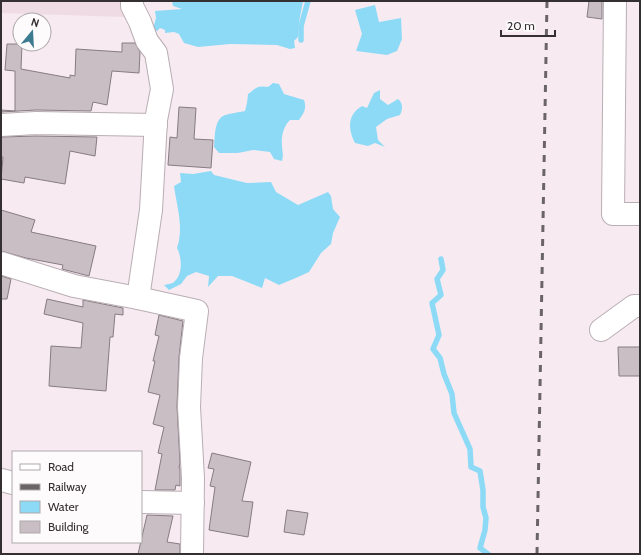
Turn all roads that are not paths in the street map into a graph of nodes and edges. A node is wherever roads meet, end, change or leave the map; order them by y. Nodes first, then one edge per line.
1 (132, 1) edge
2 (615, 1) edge
3 (1, 125) edge
4 (156, 125) junction
5 (640, 214) edge
6 (1, 263) edge
7 (138, 298) junction
8 (640, 306) edge
9 (601, 330) dead end
10 (1, 480) edge
11 (12, 482) edge
12 (142, 502) edge
13 (193, 503) junction
14 (192, 554) edge

1 - 4 street
2 - 5 street
3 - 4 street
4 - 7 street
6 - 7 street
7 - 13 street
8 - 9 street
10 - 11 street
12 - 13 street
13 - 14 street

